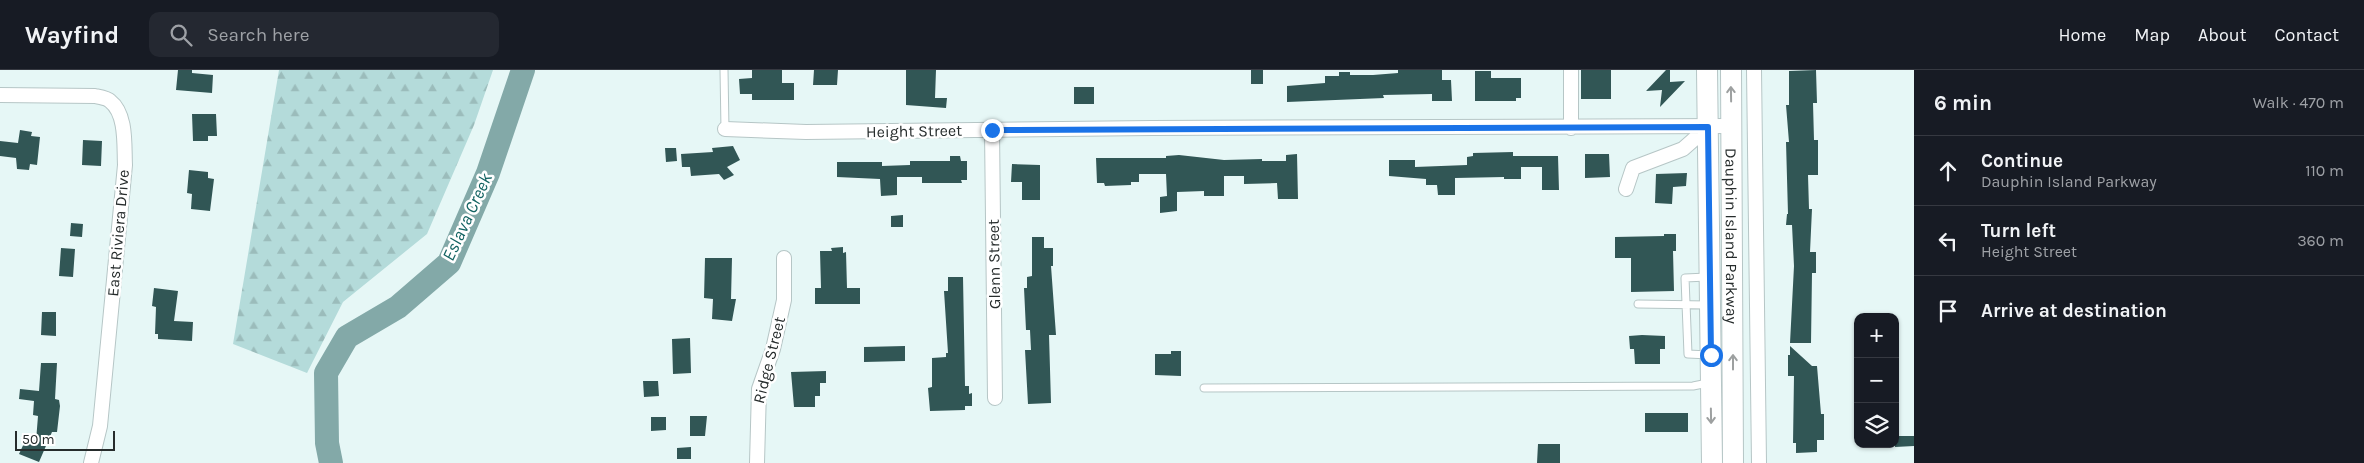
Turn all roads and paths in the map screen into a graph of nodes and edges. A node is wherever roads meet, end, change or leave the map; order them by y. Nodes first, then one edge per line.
1 (724, 70) edge
2 (1571, 70) edge
3 (1707, 70) edge
4 (1731, 70) edge
5 (1754, 70) edge
6 (0, 95) edge
7 (1732, 126) junction
8 (1708, 127) junction
9 (1571, 128) junction
10 (725, 129) joint
11 (992, 130) junction
12 (1626, 189) dead end
13 (784, 258) dead end
14 (1734, 276) junction
15 (1710, 277) junction
16 (1638, 304) dead end
17 (1686, 305) junction
18 (1710, 305) junction
19 (1711, 355) junction
20 (1711, 383) junction
21 (1204, 388) dead end
22 (995, 398) dead end
23 (91, 463) edge
24 (757, 463) edge
25 (1712, 463) edge
26 (1733, 463) edge
27 (1759, 463) edge

1 - 10 lane
2 - 9 street
3 - 8 main road, Dauphin Island Parkway
7 -> 4 main road, Dauphin Island Parkway
5 - 27 street
6 - 23 street, East Riviera Drive
7 - 8 street, Height Street
7 - 14 main road, Dauphin Island Parkway
8 - 9 street, Height Street
8 - 12 street
8 - 15 main road, Dauphin Island Parkway
9 - 11 street, Height Street
10 - 11 street, Height Street
11 - 22 street, Glenn Street
13 - 24 street, Ridge Street
14 - 15 street
26 -> 14 main road, Dauphin Island Parkway
15 - 17 lane
15 - 18 main road, Dauphin Island Parkway
16 - 17 lane
17 - 18 lane
17 - 19 lane
18 - 19 main road, Dauphin Island Parkway
19 - 20 main road, Dauphin Island Parkway
20 - 21 lane
20 -> 25 main road, Dauphin Island Parkway

